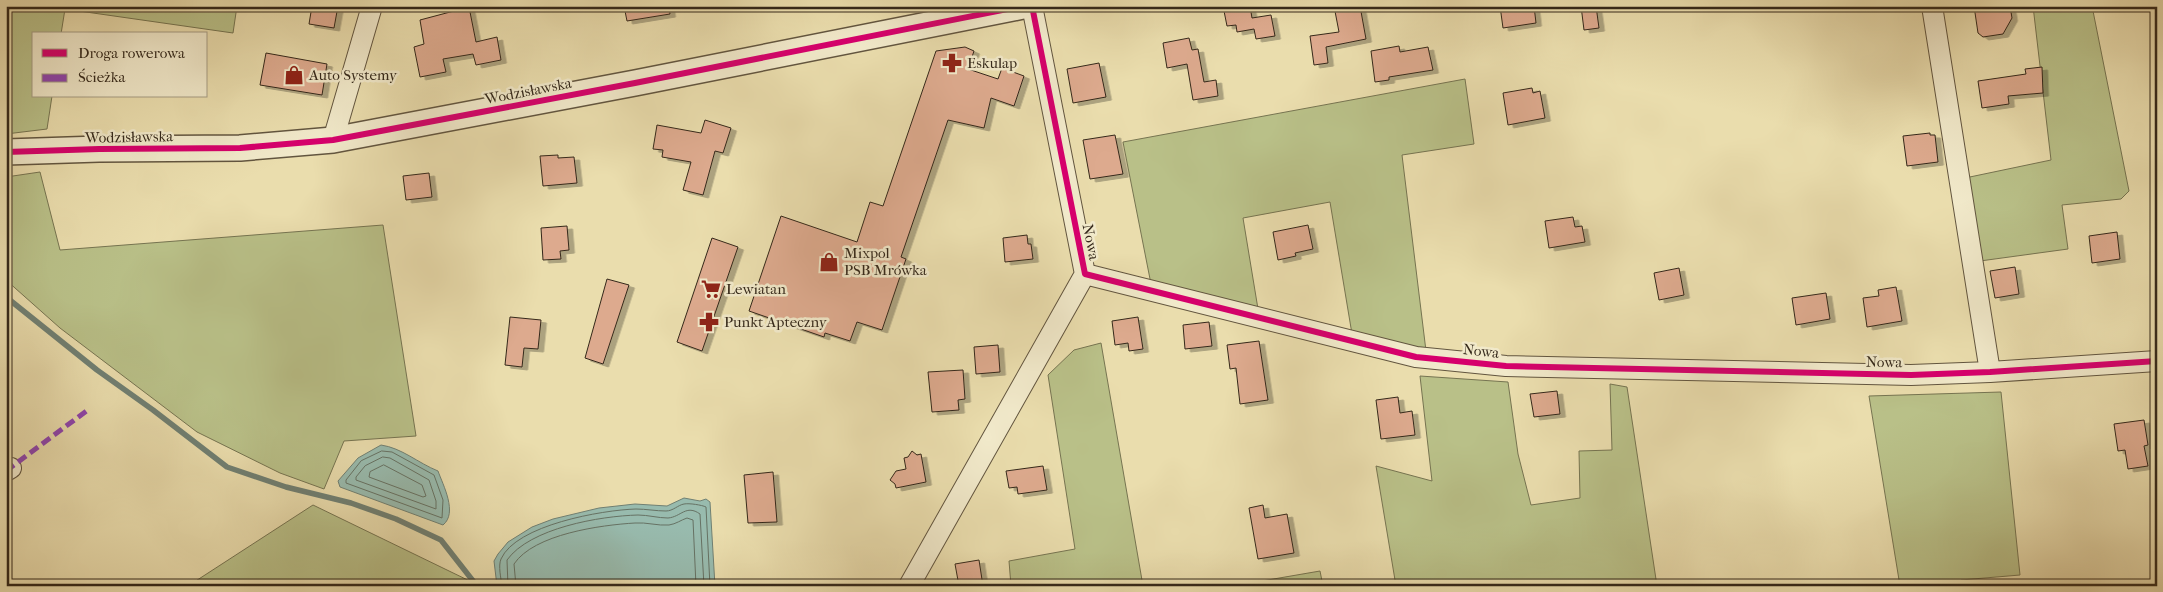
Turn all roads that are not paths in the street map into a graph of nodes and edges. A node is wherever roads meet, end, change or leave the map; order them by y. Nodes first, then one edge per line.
1 (372, 6) edge
2 (1932, 6) edge
3 (1018, 7) edge
4 (333, 140) junction
5 (6, 152) edge
6 (1085, 274) junction
7 (2157, 361) edge
8 (1990, 372) junction
9 (910, 586) edge

1 - 4 street
2 - 8 street
3 - 4 street, Wodzisławska
3 - 6 street, Nowa
4 - 5 street, Wodzisławska
6 - 8 street, Nowa
6 - 9 street, Nowa
7 - 8 street, Nowa

